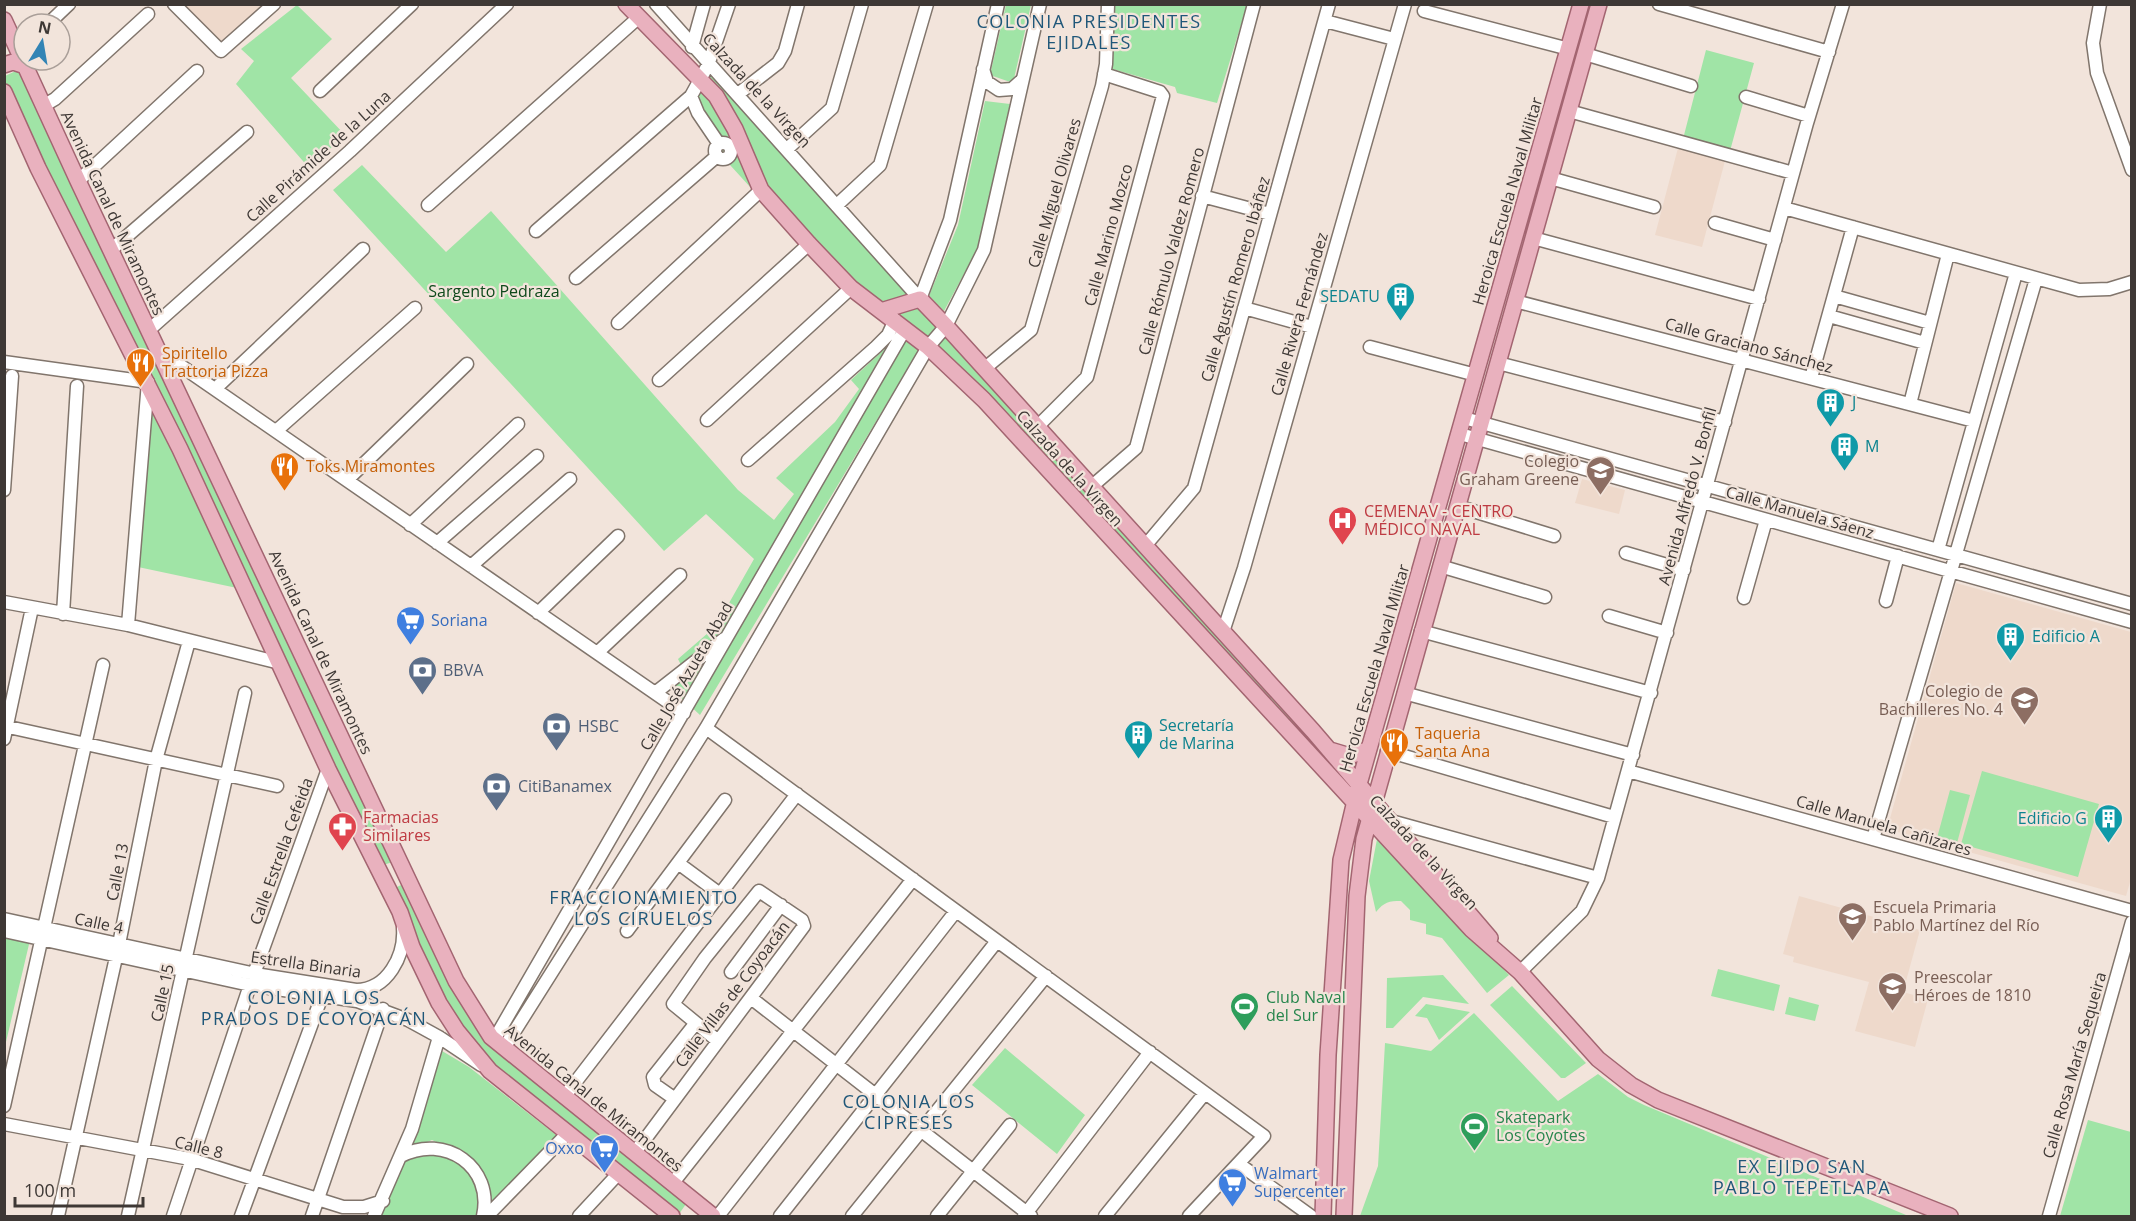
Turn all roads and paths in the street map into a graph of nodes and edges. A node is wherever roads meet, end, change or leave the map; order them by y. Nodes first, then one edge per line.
1 (174, 4) edge
2 (274, 4) edge
3 (412, 4) edge
4 (507, 4) edge
5 (626, 4) edge
6 (656, 4) edge
7 (704, 4) edge
8 (729, 4) edge
9 (798, 4) edge
10 (862, 4) edge
11 (927, 4) edge
12 (998, 4) edge
13 (1040, 4) edge
14 (1108, 4) edge
15 (1254, 4) edge
16 (1329, 4) edge
17 (1405, 4) edge
18 (1581, 4) edge
19 (1599, 4) edge
20 (1659, 4) edge
21 (1843, 4) edge
22 (2100, 4) edge
23 (1424, 11) dead end
24 (148, 14) dead end
25 (638, 18) junction
26 (4, 20) edge
27 (1325, 21) junction
28 (1394, 39) junction
29 (12, 42) edge
30 (692, 46) junction
31 (1569, 49) junction
32 (1829, 52) junction
33 (1585, 54) junction
34 (984, 64) junction
35 (708, 65) junction
36 (197, 71) dead end
37 (28, 72) edge
38 (1024, 73) junction
39 (1104, 74) junction
40 (700, 79) junction
41 (1691, 86) dead end
42 (320, 91) dead end
43 (4, 92) edge
44 (738, 94) junction
45 (691, 96) junction
46 (1746, 97) dead end
47 (43, 105) junction
48 (1569, 111) junction
49 (1809, 116) junction
50 (247, 132) dead end
51 (787, 149) junction
52 (2132, 170) edge
53 (1793, 173) junction
54 (1550, 178) junction
55 (78, 181) junction
56 (761, 190) junction
57 (1202, 196) junction
58 (837, 205) junction
59 (428, 206) dead end
60 (1654, 207) dead end
61 (1784, 208) junction
62 (1270, 214) junction
63 (1715, 223) dead end
64 (1853, 227) junction
65 (536, 231) dead end
66 (1533, 238) junction
67 (1775, 240) junction
68 (809, 244) junction
69 (363, 249) dead end
70 (111, 250) junction
71 (1948, 254) junction
72 (2016, 273) junction
73 (576, 278) dead end
74 (2036, 279) junction
75 (2132, 282) edge
76 (851, 288) junction
77 (1834, 296) junction
78 (920, 299) junction
79 (1759, 299) junction
80 (1515, 301) junction
81 (415, 308) dead end
82 (1244, 308) junction
83 (1829, 316) junction
84 (895, 320) junction
85 (618, 323) dead end
86 (1930, 324) junction
87 (946, 326) junction
88 (1312, 327) junction
89 (149, 330) junction
90 (1925, 343) junction
91 (928, 347) junction
92 (1370, 347) dead end
93 (158, 350) junction
94 (1742, 360) junction
95 (4, 362) edge
96 (1498, 363) junction
97 (467, 364) dead end
98 (984, 369) junction
99 (1476, 375) junction
100 (12, 376) dead end
101 (1811, 378) junction
102 (659, 380) dead end
103 (148, 382) junction
104 (77, 386) dead end
105 (215, 389) junction
106 (1910, 404) junction
107 (1464, 418) junction
108 (707, 420) dead end
109 (1974, 421) junction
110 (1481, 422) junction
111 (1725, 422) junction
112 (518, 424) dead end
113 (1037, 427) junction
114 (276, 431) junction
115 (1460, 434) junction
116 (1476, 439) junction
117 (537, 456) dead end
118 (748, 460) dead end
119 (570, 479) dead end
120 (346, 480) junction
121 (1707, 486) junction
122 (1091, 487) junction
123 (4, 490) edge
124 (1703, 502) junction
125 (1457, 506) junction
126 (1766, 520) junction
127 (410, 525) junction
128 (618, 536) dead end
129 (1554, 536) dead end
130 (437, 543) junction
131 (1144, 546) junction
132 (1938, 550) junction
133 (1626, 553) dead end
134 (1957, 555) junction
135 (1898, 556) junction
136 (471, 566) junction
137 (1440, 566) junction
138 (1684, 570) junction
139 (1950, 571) junction
140 (680, 575) dead end
141 (1545, 597) dead end
142 (1744, 598) dead end
143 (1886, 601) dead end
144 (4, 602) edge
145 (2132, 604) edge
146 (32, 608) junction
147 (538, 613) junction
148 (63, 614) junction
149 (1609, 616) dead end
150 (2132, 622) edge
151 (128, 625) junction
152 (1223, 632) junction
153 (1421, 632) junction
154 (1667, 633) junction
155 (729, 634) junction
156 (189, 641) junction
157 (597, 653) junction
158 (280, 663) junction
159 (103, 665) dead end
160 (245, 693) dead end
161 (655, 693) junction
162 (1404, 693) junction
163 (1651, 693) junction
164 (684, 714) junction
165 (706, 728) junction
166 (5, 730) edge
167 (84, 743) junction
168 (1328, 749) junction
169 (1369, 749) junction
170 (1387, 751) junction
171 (1633, 755) junction
172 (156, 760) junction
173 (328, 769) junction
174 (1628, 771) junction
175 (226, 775) junction
176 (646, 779) junction
177 (1359, 784) junction
178 (277, 786) dead end
179 (666, 790) junction
180 (797, 794) junction
181 (725, 800) dead end
182 (1373, 801) junction
183 (1355, 804) junction
184 (1614, 817) junction
185 (1369, 819) junction
186 (1391, 821) junction
187 (615, 831) junction
188 (1873, 839) junction
189 (632, 841) junction
190 (399, 859) junction
191 (678, 863) junction
192 (379, 868) junction
193 (408, 878) junction
194 (1598, 878) junction
195 (914, 879) junction
196 (388, 887) junction
197 (720, 894) junction
198 (781, 905) junction
199 (956, 911) junction
200 (2132, 911) edge
201 (400, 912) junction
202 (4, 919) edge
203 (2132, 922) edge
204 (4, 931) edge
205 (627, 931) dead end
206 (44, 934) junction
207 (997, 941) junction
208 (118, 950) junction
209 (1501, 953) junction
210 (185, 965) junction
211 (731, 972) dead end
212 (1520, 972) junction
213 (1046, 976) junction
214 (253, 979) junction
215 (365, 990) junction
216 (322, 996) junction
217 (751, 998) junction
218 (363, 1003) junction
219 (383, 1009) junction
220 (695, 1024) junction
221 (794, 1031) junction
222 (440, 1037) junction
223 (718, 1041) junction
224 (499, 1044) junction
225 (1150, 1052) junction
226 (1328, 1055) junction
227 (1350, 1055) junction
228 (837, 1065) junction
229 (490, 1071) junction
230 (1205, 1093) junction
231 (876, 1095) junction
232 (564, 1097) junction
233 (675, 1099) junction
234 (4, 1106) edge
235 (4, 1124) edge
236 (1010, 1125) dead end
237 (921, 1131) junction
238 (568, 1133) junction
239 (75, 1138) junction
240 (144, 1152) junction
241 (634, 1153) junction
242 (401, 1156) junction
243 (190, 1159) junction
244 (1239, 1164) junction
245 (973, 1171) junction
246 (618, 1174) junction
247 (254, 1178) junction
248 (672, 1184) junction
249 (692, 1199) junction
250 (319, 1200) junction
251 (383, 1201) junction
252 (668, 1215) edge
253 (1027, 1215) edge
254 (58, 1216) edge
255 (128, 1216) edge
256 (173, 1216) edge
257 (241, 1216) edge
258 (312, 1216) edge
259 (374, 1216) edge
260 (485, 1216) edge
261 (579, 1216) edge
262 (690, 1216) edge
263 (710, 1216) edge
264 (780, 1216) edge
265 (852, 1216) edge
266 (937, 1216) edge
267 (1105, 1216) edge
268 (1189, 1216) edge
269 (1311, 1216) edge
270 (1323, 1216) edge
271 (1344, 1216) edge
272 (1950, 1216) edge
273 (2049, 1216) edge

1 - 2 street
3 - 42 street
4 - 89 street, Calle Pirámide de la Luna
5 - 25 main road, Calzada de la Virgen
6 - 30 street, Calzada de la Virgen
7 - 30 street
8 - 35 street
9 - 44 street
10 - 51 street
11 - 58 street
12 - 34 street
13 - 38 street
14 - 39 street, Calle Miguel Olivares
15 - 57 street, Calle Rómulo Valdez Romero
16 - 27 street, Calle Agustín Romero Ibáñez
17 - 28 street, Calle Rivera Fernández
18 - 31 main road, Heroica Escuela Naval Militar
19 - 33 main road
20 - 32 street
21 - 32 street, Avenida Alfredo V. Bonfil
22 - 52 street
23 - 31 street
24 - 47 street
25 - 40 main road, Calzada de la Virgen
25 - 59 street
26 - 29 main road, Avenida Canal de Miramontes
27 - 28 street
27 - 62 street, Calle Agustín Romero Ibáñez
28 - 88 street, Calle Rivera Fernández
30 - 35 street, Calzada de la Virgen
31 - 99 main road, Heroica Escuela Naval Militar
32 - 49 street, Avenida Alfredo V. Bonfil
33 - 41 street
33 - 48 main road
34 - 38 street
34 - 78 street
35 - 40 street
35 - 44 street, Calzada de la Virgen
36 - 55 street
37 - 47 main road, Avenida Canal de Miramontes
38 - 87 street
39 - 98 street, Calle Miguel Olivares
39 - 113 street, Calle Marino Mozco
40 - 45 street
40 - 56 main road, Calzada de la Virgen
43 - 103 main road
44 - 51 street, Calzada de la Virgen
45 - 65 street
45 - 73 street
46 - 49 street
47 - 55 main road, Avenida Canal de Miramontes
48 - 53 street
48 - 54 main road
49 - 53 street, Avenida Alfredo V. Bonfil
50 - 70 street
51 - 58 street, Calzada de la Virgen
53 - 61 street, Avenida Alfredo V. Bonfil
54 - 60 street
54 - 66 main road
55 - 70 main road, Avenida Canal de Miramontes
56 - 68 main road, Calzada de la Virgen
56 - 85 street
57 - 62 street
57 - 122 street, Calle Rómulo Valdez Romero
58 - 78 street, Calzada de la Virgen
61 - 64 street
61 - 67 street, Avenida Alfredo V. Bonfil
62 - 82 street, Calle Agustín Romero Ibáñez
63 - 67 street
64 - 71 street
64 - 77 street
66 - 79 street
66 - 80 main road
67 - 79 street, Avenida Alfredo V. Bonfil
68 - 76 main road, Calzada de la Virgen
68 - 102 street
69 - 105 street
70 - 89 main road, Avenida Canal de Miramontes
71 - 72 street
71 - 86 street
72 - 74 street
72 - 109 street
74 - 75 street
74 - 134 street
76 - 84 main road, Calzada de la Virgen
76 - 108 street
77 - 83 street
77 - 86 street
78 - 84 main road
78 - 87 main road, Calzada de la Virgen
79 - 94 street, Avenida Alfredo V. Bonfil
80 - 94 street, Calle Graciano Sánchez
80 - 96 main road
81 - 114 street
82 - 88 street
82 - 131 street, Calle Agustín Romero Ibáñez
83 - 90 street
83 - 101 street
84 - 91 main road, Calzada de la Virgen
84 - 118 street
84 - 155 street, Calle José Azueta Abad
86 - 90 street
87 - 91 street
87 - 98 main road, Calzada de la Virgen
88 - 152 street, Calle Rivera Fernández
89 - 93 main road, Avenida Canal de Miramontes
90 - 106 street
91 - 165 street
91 - 183 main road, Calzada de la Virgen
92 - 99 street
93 - 105 street
93 - 190 main road, Avenida Canal de Miramontes
94 - 101 street, Calle Graciano Sánchez
94 - 111 street, Avenida Alfredo V. Bonfil
95 - 103 street
96 - 110 main road
96 - 111 street
97 - 120 street
98 - 113 main road, Calzada de la Virgen
99 - 107 main road, Heroica Escuela Naval Militar
100 - 123 street
101 - 106 street, Calle Graciano Sánchez
103 - 151 street
103 - 158 main road
104 - 148 street
105 - 114 street
106 - 109 street, Calle Graciano Sánchez
107 - 110 street, Calle Manuela Sáenz
107 - 115 main road, Heroica Escuela Naval Militar
109 - 132 street
110 - 116 main road
110 - 121 street, Calle Manuela Sáenz
111 - 121 street, Avenida Alfredo V. Bonfil
112 - 127 street
113 - 122 main road, Calzada de la Virgen
114 - 120 street
115 - 116 street, Calle Manuela Sáenz
115 - 169 main road, Heroica Escuela Naval Militar
116 - 124 street, Calle Manuela Sáenz
116 - 125 main road
117 - 130 street
119 - 136 street
120 - 127 street
121 - 124 street, Avenida Alfredo V. Bonfil
121 - 132 street, Calle Manuela Sáenz
122 - 131 main road, Calzada de la Virgen
124 - 126 street, Calle Manuela Sáenz
124 - 138 street, Avenida Alfredo V. Bonfil
125 - 129 street
125 - 137 main road
126 - 135 street, Calle Manuela Sáenz
126 - 142 street
127 - 130 street
128 - 147 street
130 - 136 street
131 - 152 main road, Calzada de la Virgen
132 - 134 street, Calle Manuela Sáenz
133 - 138 street
134 - 139 street
134 - 145 street, Calle Manuela Sáenz
135 - 139 street, Calle Manuela Sáenz
135 - 143 street
136 - 147 street
137 - 141 street
137 - 153 main road
138 - 154 street, Avenida Alfredo V. Bonfil
139 - 150 street, Calle Manuela Sáenz
139 - 188 street
140 - 157 street
144 - 146 street
146 - 148 street
146 - 166 street
147 - 157 street
148 - 151 street
149 - 154 street
151 - 156 street
152 - 168 main road, Calzada de la Virgen
153 - 162 main road
153 - 163 street
154 - 163 street, Avenida Alfredo V. Bonfil
155 - 161 street
155 - 164 street, Calle José Azueta Abad
156 - 158 street
156 - 172 street, Calle 13
157 - 161 street
158 - 173 main road
159 - 167 street
160 - 175 street, Calle 15
161 - 164 street
162 - 170 main road
162 - 171 street
163 - 171 street, Avenida Alfredo V. Bonfil
164 - 176 street, Calle José Azueta Abad
165 - 179 street
165 - 180 street
166 - 167 street
167 - 172 street
167 - 206 street
168 - 169 main road
168 - 177 main road, Calzada de la Virgen
169 - 177 main road, Heroica Escuela Naval Militar
170 - 182 main road
170 - 184 street
171 - 174 street, Avenida Alfredo V. Bonfil
172 - 175 street
172 - 208 street, Calle 13
173 - 192 main road
173 - 214 street, Calle Estrella Cefeida
174 - 184 street, Avenida Alfredo V. Bonfil
174 - 188 street, Calle Manuela Cañizares
175 - 178 street
175 - 210 street, Calle 15
176 - 179 street
176 - 187 street, Calle José Azueta Abad
177 - 182 main road, Calzada de la Virgen
177 - 183 main road, Heroica Escuela Naval Militar
179 - 189 street
180 - 195 street
180 - 197 street
181 - 191 street
182 - 185 main road
182 - 186 main road, Calzada de la Virgen
183 - 185 main road, Calzada de la Virgen
183 - 226 main road, Heroica Escuela Naval Militar
184 - 194 street, Avenida Alfredo V. Bonfil
185 - 209 main road, Calzada de la Virgen
185 - 227 main road
186 - 194 street
186 - 209 main road, Calzada de la Virgen
187 - 189 street
187 - 224 street, Calle José Azueta Abad
188 - 200 street, Calle Manuela Cañizares
189 - 224 street
190 - 192 main road
190 - 193 main road, Avenida Canal de Miramontes
191 - 197 street
191 - 205 street
192 - 196 main road
193 - 196 main road
193 - 224 main road, Avenida Canal de Miramontes
194 - 212 street, Avenida Alfredo V. Bonfil
195 - 199 street
195 - 221 street
196 - 201 main road
197 - 232 street
198 - 211 street
198 - 217 street, Calle Villas de Coyoacán
198 - 220 street, Calle Villas de Coyoacán
199 - 207 street
199 - 228 street
201 - 215 street, Estrella Binaria
201 - 229 main road
202 - 206 street, Calle 4
203 - 273 street, Calle Rosa María Sequeira
204 - 206 street, Calle 4
206 - 208 street, Calle 4
206 - 234 street
207 - 213 street
207 - 231 street
208 - 210 street, Calle 4
208 - 239 street, Calle 13
209 - 212 main road, Calzada de la Virgen
210 - 214 street, Estrella Binaria
210 - 240 street, Calle 15
212 - 272 main road, Calzada de la Virgen
213 - 225 street
213 - 237 street
214 - 215 street, Estrella Binaria
214 - 216 street, Estrella Binaria
214 - 243 street, Calle Estrella Cefeida
215 - 218 street
216 - 218 street, Estrella Binaria
216 - 247 street
217 - 221 street
217 - 223 street, Calle Villas de Coyoacán
218 - 219 street, Estrella Binaria
219 - 222 street, Estrella Binaria
219 - 250 street
220 - 223 street
220 - 233 street, Calle Villas de Coyoacán
221 - 228 street
221 - 248 street
222 - 229 street, Estrella Binaria
222 - 242 street
223 - 233 street, Calle Villas de Coyoacán
224 - 232 main road, Avenida Canal de Miramontes
225 - 230 street
225 - 253 street
226 - 227 main road
226 - 270 main road, Heroica Escuela Naval Militar
227 - 271 main road
228 - 231 street
228 - 263 street
229 - 238 main road
230 - 244 street
230 - 267 street
231 - 237 street
231 - 264 street
232 - 241 main road, Avenida Canal de Miramontes
233 - 241 street, Calle Villas de Coyoacán
235 - 239 street, Calle 8
236 - 245 street
237 - 245 street
237 - 265 street
238 - 246 main road
238 - 260 street
239 - 240 street, Calle 8
239 - 254 street, Calle 13
240 - 243 street, Calle 8
240 - 255 street, Calle 15
241 - 248 main road, Avenida Canal de Miramontes
242 - 251 street
242 - 260 street
243 - 247 street, Calle 8
243 - 256 street, Calle Estrella Cefeida
244 - 268 street
244 - 269 street
245 - 253 street
245 - 266 street
246 - 252 main road
246 - 261 street
247 - 250 street, Calle 8
247 - 257 street
248 - 249 main road, Avenida Canal de Miramontes
249 - 262 main road
249 - 263 main road, Avenida Canal de Miramontes
250 - 251 street, Calle 8
250 - 258 street
251 - 259 street

